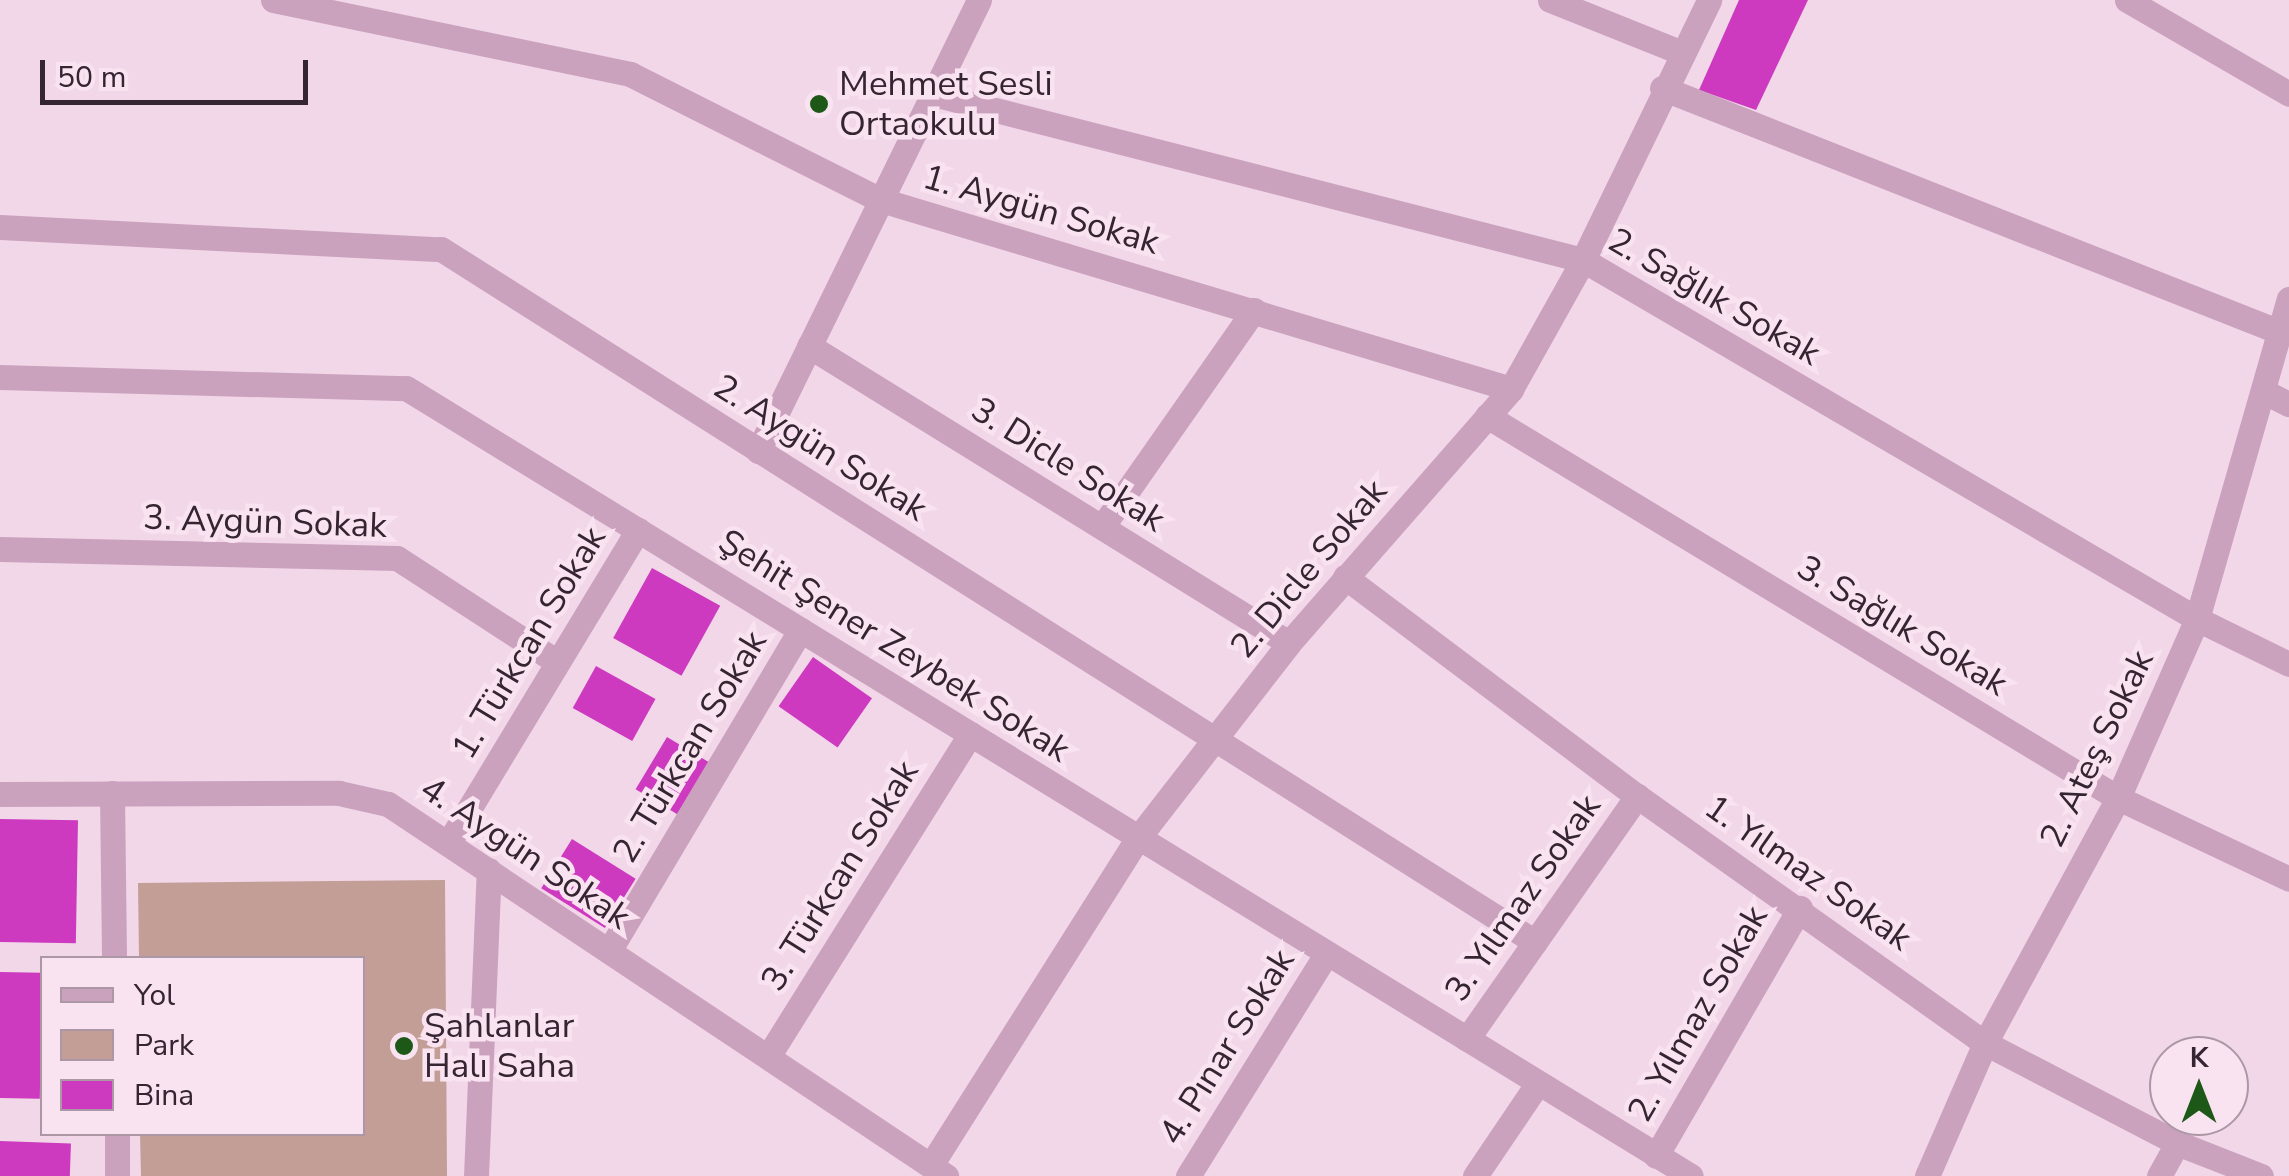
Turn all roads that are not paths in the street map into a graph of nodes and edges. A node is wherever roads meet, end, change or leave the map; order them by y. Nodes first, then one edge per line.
1 (273, 0) edge
2 (979, 0) edge
3 (1550, 0) edge
4 (1709, 0) edge
5 (2127, 0) edge
6 (1680, 52) junction
7 (1662, 88) junction
8 (933, 94) junction
9 (2289, 94) edge
10 (881, 200) junction
11 (0, 227) edge
12 (1582, 260) junction
13 (2289, 299) edge
14 (1254, 310) junction
15 (2280, 332) junction
16 (809, 346) junction
17 (0, 377) edge
18 (1511, 389) junction
19 (2265, 392) junction
20 (2289, 404) edge
21 (1488, 416) junction
22 (758, 450) junction
23 (1102, 528) junction
24 (638, 530) junction
25 (0, 549) edge
26 (1345, 577) junction
27 (2198, 619) junction
28 (800, 630) junction
29 (1289, 643) junction
30 (557, 662) junction
31 (2289, 664) edge
32 (970, 734) junction
33 (1215, 739) junction
34 (112, 793) junction
35 (0, 794) edge
36 (1637, 796) junction
37 (2118, 798) junction
38 (1138, 838) junction
39 (449, 842) junction
40 (489, 870) junction
41 (2289, 879) edge
42 (1800, 908) junction
43 (1535, 942) junction
44 (610, 951) junction
45 (1326, 954) junction
46 (114, 956) edge
47 (1466, 1040) junction
48 (1985, 1043) junction
49 (769, 1055) junction
50 (1538, 1083) junction
51 (117, 1136) edge
52 (2177, 1143) junction
53 (1656, 1156) junction
54 (938, 1171) edge
55 (117, 1176) edge
56 (476, 1176) edge
57 (1188, 1176) edge
58 (1475, 1176) edge
59 (1692, 1176) edge
60 (1927, 1176) edge
61 (2160, 1176) edge
62 (2260, 1176) edge

1 - 10 street, 1. Aygün Sokak
2 - 8 street
3 - 6 street
4 - 6 street, 2. Dicle Sokak
5 - 9 street
6 - 7 street, 2. Dicle Sokak
7 - 12 street, 2. Dicle Sokak
7 - 15 street
8 - 10 street
8 - 12 street, 2. Sağlık Sokak
10 - 14 street, 1. Aygün Sokak
10 - 16 street
11 - 22 street, 2. Aygün Sokak
12 - 18 street, 2. Dicle Sokak
12 - 27 street, 2. Sağlık Sokak
13 - 15 street, 2. Ateş Sokak
14 - 18 street, 1. Aygün Sokak
14 - 23 street
15 - 19 street, 2. Ateş Sokak
16 - 22 street
16 - 23 street, 3. Dicle Sokak
17 - 24 street, Şehit Şener Zeybek Sokak
18 - 21 street, 2. Dicle Sokak
19 - 20 street
19 - 27 street, 2. Ateş Sokak
21 - 26 street, 2. Dicle Sokak
21 - 37 street, 3. Sağlık Sokak
22 - 33 street, 2. Aygün Sokak
23 - 29 street, 3. Dicle Sokak
24 - 28 street, Şehit Şener Zeybek Sokak
24 - 30 street, 1. Türkcan Sokak
25 - 30 street, 3. Aygün Sokak
26 - 29 street, 2. Dicle Sokak
26 - 36 street, 1. Yılmaz Sokak
27 - 31 street, 2. Sağlık Sokak
27 - 37 street, 2. Ateş Sokak
28 - 32 street, Şehit Şener Zeybek Sokak
28 - 44 street, 2. Türkcan Sokak
29 - 33 street, 2. Dicle Sokak
30 - 39 street, 1. Türkcan Sokak
32 - 38 street, Şehit Şener Zeybek Sokak
32 - 49 street, 3. Türkcan Sokak
33 - 38 street, 2. Dicle Sokak
33 - 43 street, 2. Aygün Sokak
34 - 35 street, 4. Aygün Sokak
34 - 39 street, 4. Aygün Sokak
34 - 46 street
36 - 42 street, 1. Yılmaz Sokak
36 - 43 street, 3. Yılmaz Sokak
37 - 41 street, 3. Sağlık Sokak
37 - 48 street, 2. Ateş Sokak
38 - 45 street, Şehit Şener Zeybek Sokak
38 - 54 street, 2. Dicle Sokak
39 - 40 street, 4. Aygün Sokak
40 - 44 street, 4. Aygün Sokak
40 - 56 street
42 - 48 street, 1. Yılmaz Sokak
42 - 53 street, 2. Yılmaz Sokak
43 - 47 street, 3. Yılmaz Sokak
44 - 49 street, 4. Aygün Sokak
45 - 47 street, Şehit Şener Zeybek Sokak
45 - 57 street, 4. Pınar Sokak
47 - 50 street, Şehit Şener Zeybek Sokak
48 - 52 street, 1. Yılmaz Sokak
48 - 60 street, 2. Ateş Sokak
49 - 54 street, 4. Aygün Sokak
50 - 53 street, Şehit Şener Zeybek Sokak
50 - 58 street
51 - 55 street
52 - 61 street
52 - 62 street, 1. Yılmaz Sokak
53 - 59 street, Şehit Şener Zeybek Sokak

